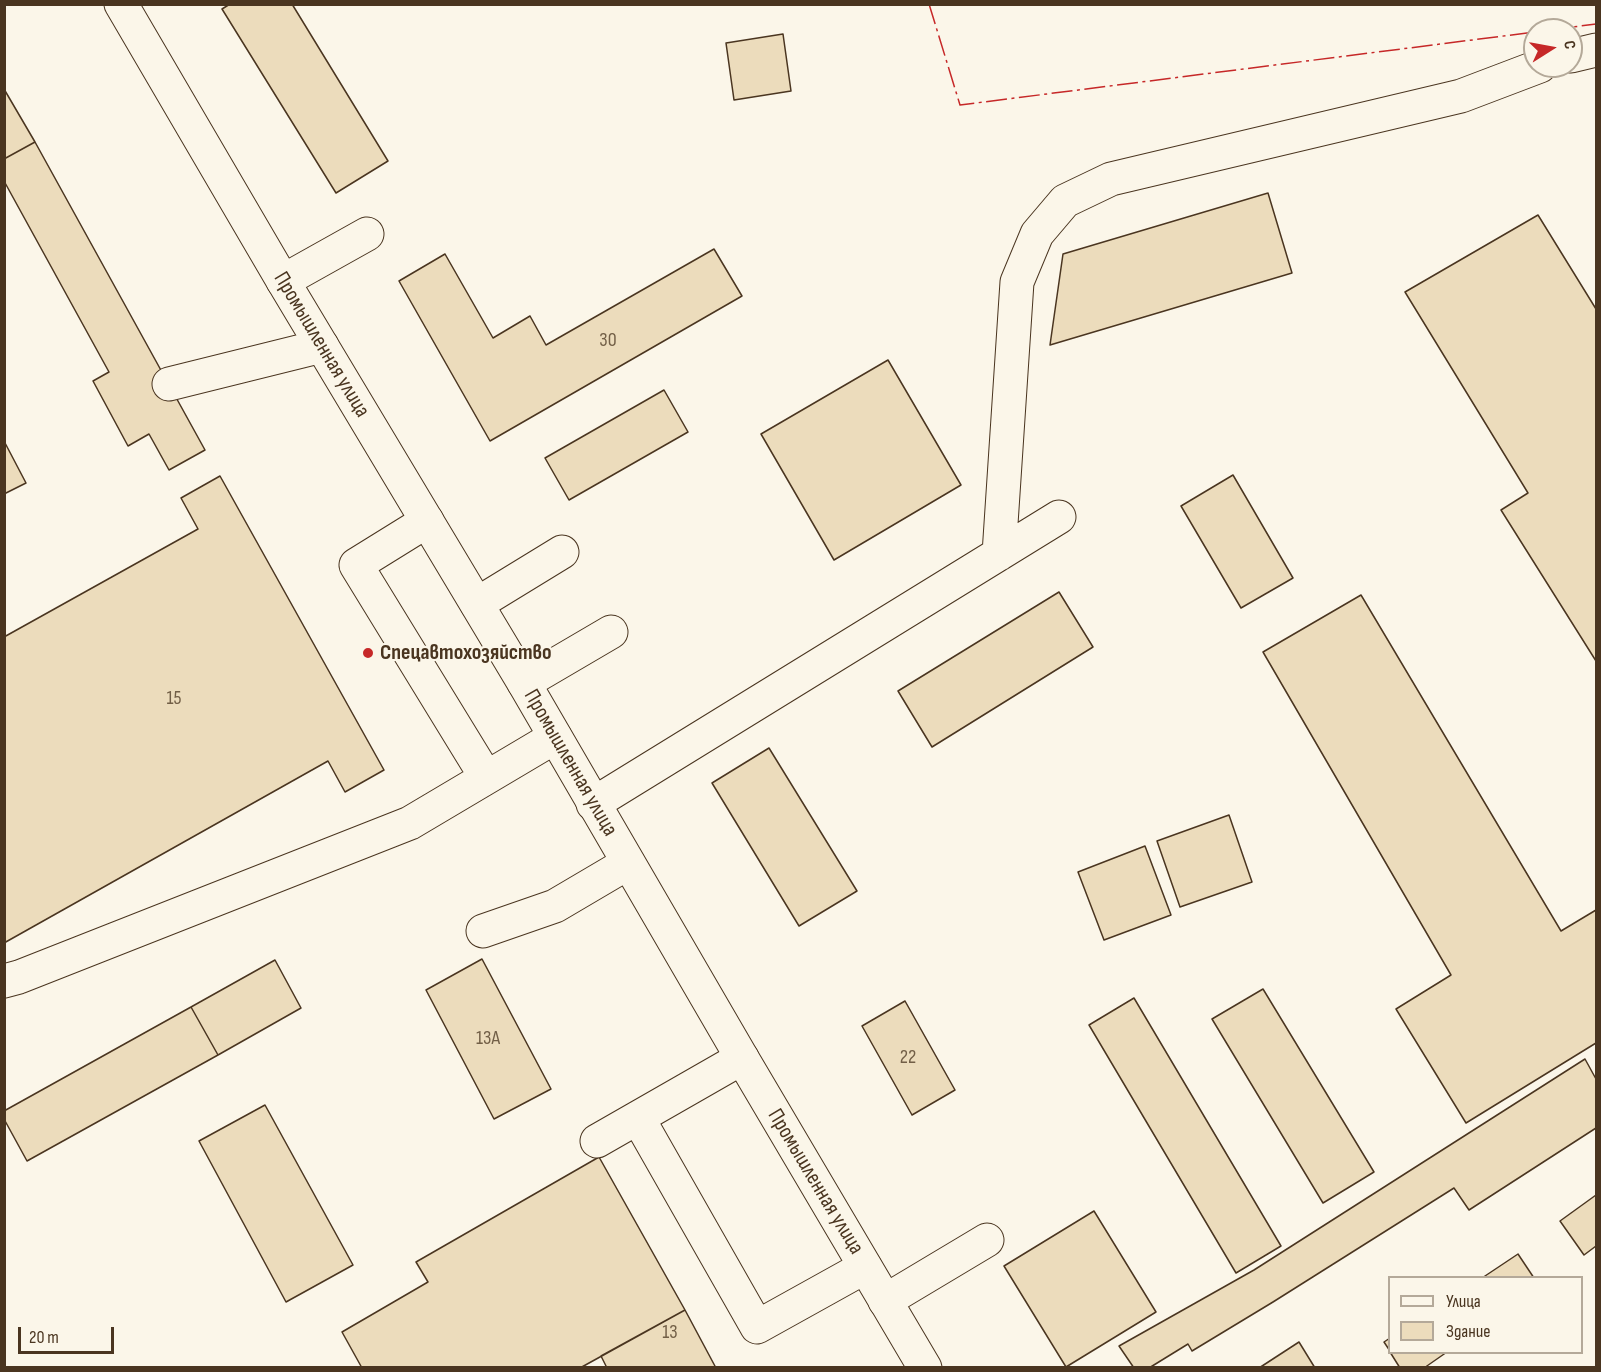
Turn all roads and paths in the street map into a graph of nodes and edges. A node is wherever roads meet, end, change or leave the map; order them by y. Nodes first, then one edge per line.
1 (121, 4) edge
2 (1523, 72) edge
3 (367, 234) dead end
4 (283, 281) junction
5 (322, 346) junction
6 (169, 384) dead end
7 (1059, 517) dead end
8 (427, 522) junction
9 (562, 552) dead end
10 (999, 554) junction
11 (477, 604) junction
12 (611, 632) dead end
13 (524, 683) junction
14 (555, 737) junction
15 (486, 777) junction
16 (593, 804) junction
17 (628, 863) junction
18 (483, 931) dead end
19 (4, 981) edge
20 (742, 1058) junction
21 (638, 1118) junction
22 (597, 1142) dead end
23 (987, 1240) dead end
24 (865, 1267) junction
25 (885, 1300) junction
26 (924, 1368) edge

1 - 4 main road, Промышленная улица
2 - 10 main road
3 - 4 main road
4 - 5 main road, Промышленная улица
5 - 6 main road
5 - 8 main road, Промышленная улица
7 - 10 main road
8 - 11 main road, Промышленная улица
8 - 15 main road
9 - 11 main road
10 - 16 main road
11 - 13 main road, Промышленная улица
12 - 13 main road
13 - 14 main road, Промышленная улица
14 - 15 main road
14 - 16 main road, Промышленная улица
15 - 19 main road
16 - 17 main road, Промышленная улица
17 - 18 main road
17 - 20 main road, Промышленная улица
20 - 21 main road
20 - 24 main road, Промышленная улица
21 - 22 main road
21 - 24 main road
23 - 25 main road
24 - 25 main road, Промышленная улица
25 - 26 main road, Промышленная улица

